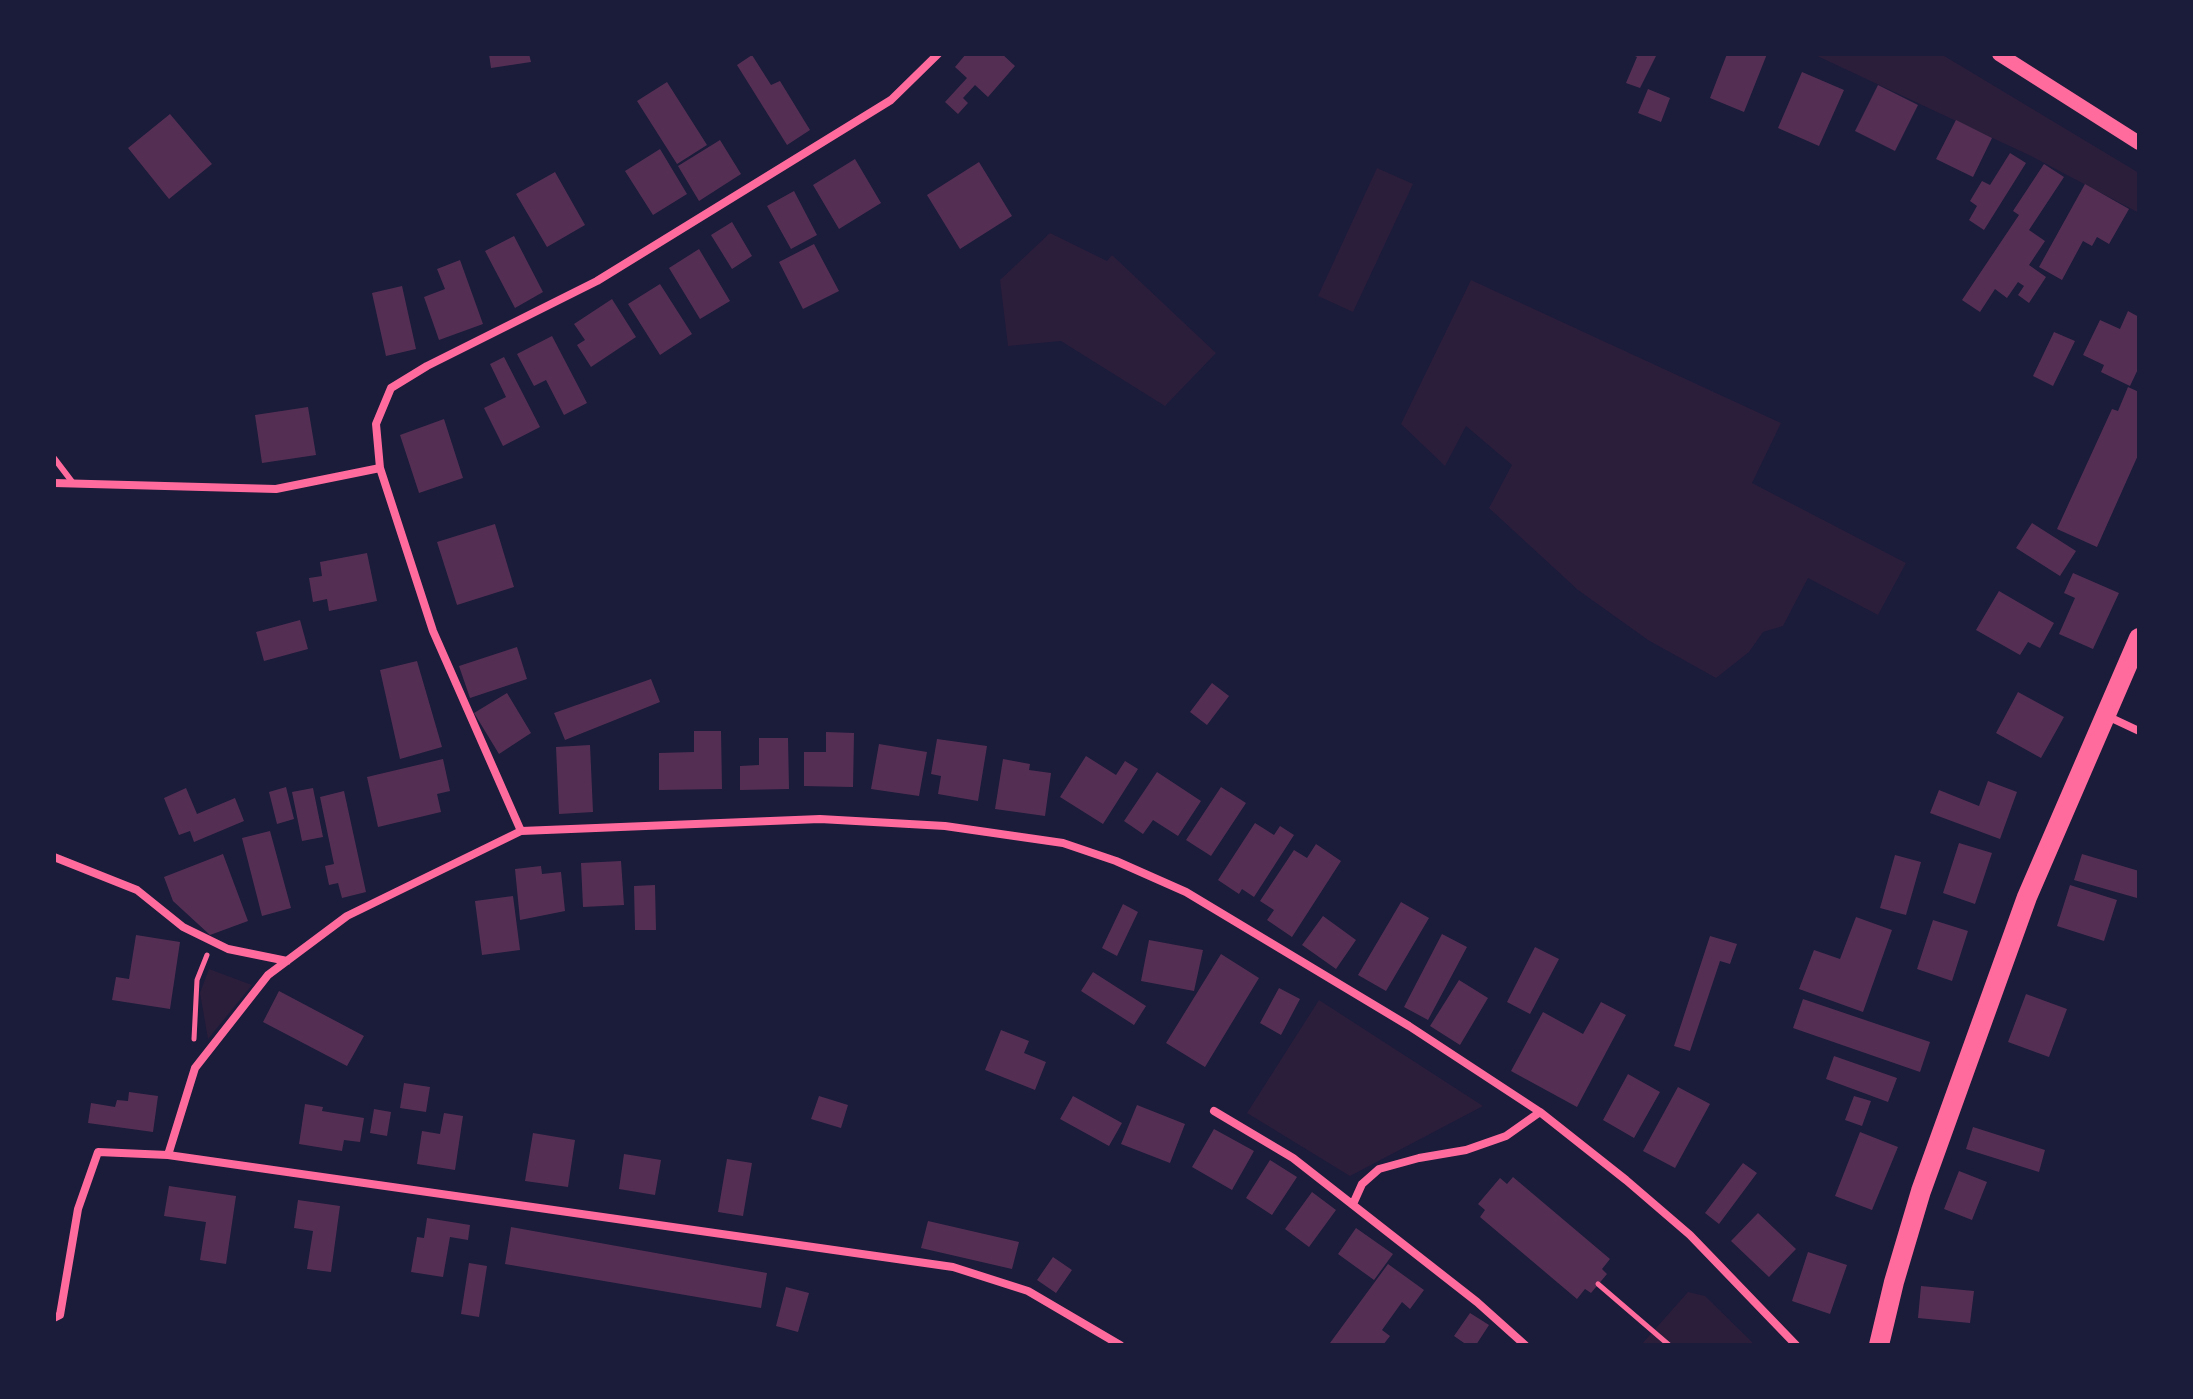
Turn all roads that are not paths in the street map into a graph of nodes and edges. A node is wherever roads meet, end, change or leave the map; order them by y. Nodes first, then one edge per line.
1 (938, 54) edge
2 (1999, 54) edge
3 (2139, 143) edge
4 (54, 458) edge
5 (380, 468) junction
6 (54, 483) edge
7 (73, 483) junction
8 (2139, 638) edge
9 (2103, 714) junction
10 (2139, 731) edge
11 (521, 831) junction
12 (54, 857) edge
13 (287, 961) junction
14 (1214, 1111) dead end
15 (1540, 1112) junction
16 (168, 1155) junction
17 (1353, 1204) junction
18 (54, 1318) edge
19 (1120, 1345) edge
20 (1525, 1345) edge
21 (1796, 1345) edge
22 (1879, 1345) edge

1 - 5 street
2 - 3 street
4 - 7 lane
5 - 7 street
5 - 11 street
6 - 7 street
8 - 9 highway
9 - 10 street
9 - 22 highway
11 - 13 street
11 - 15 street
12 - 13 street
13 - 16 street
14 - 17 street
15 - 17 street
15 - 21 street
16 - 18 street
16 - 19 street
17 - 20 street

